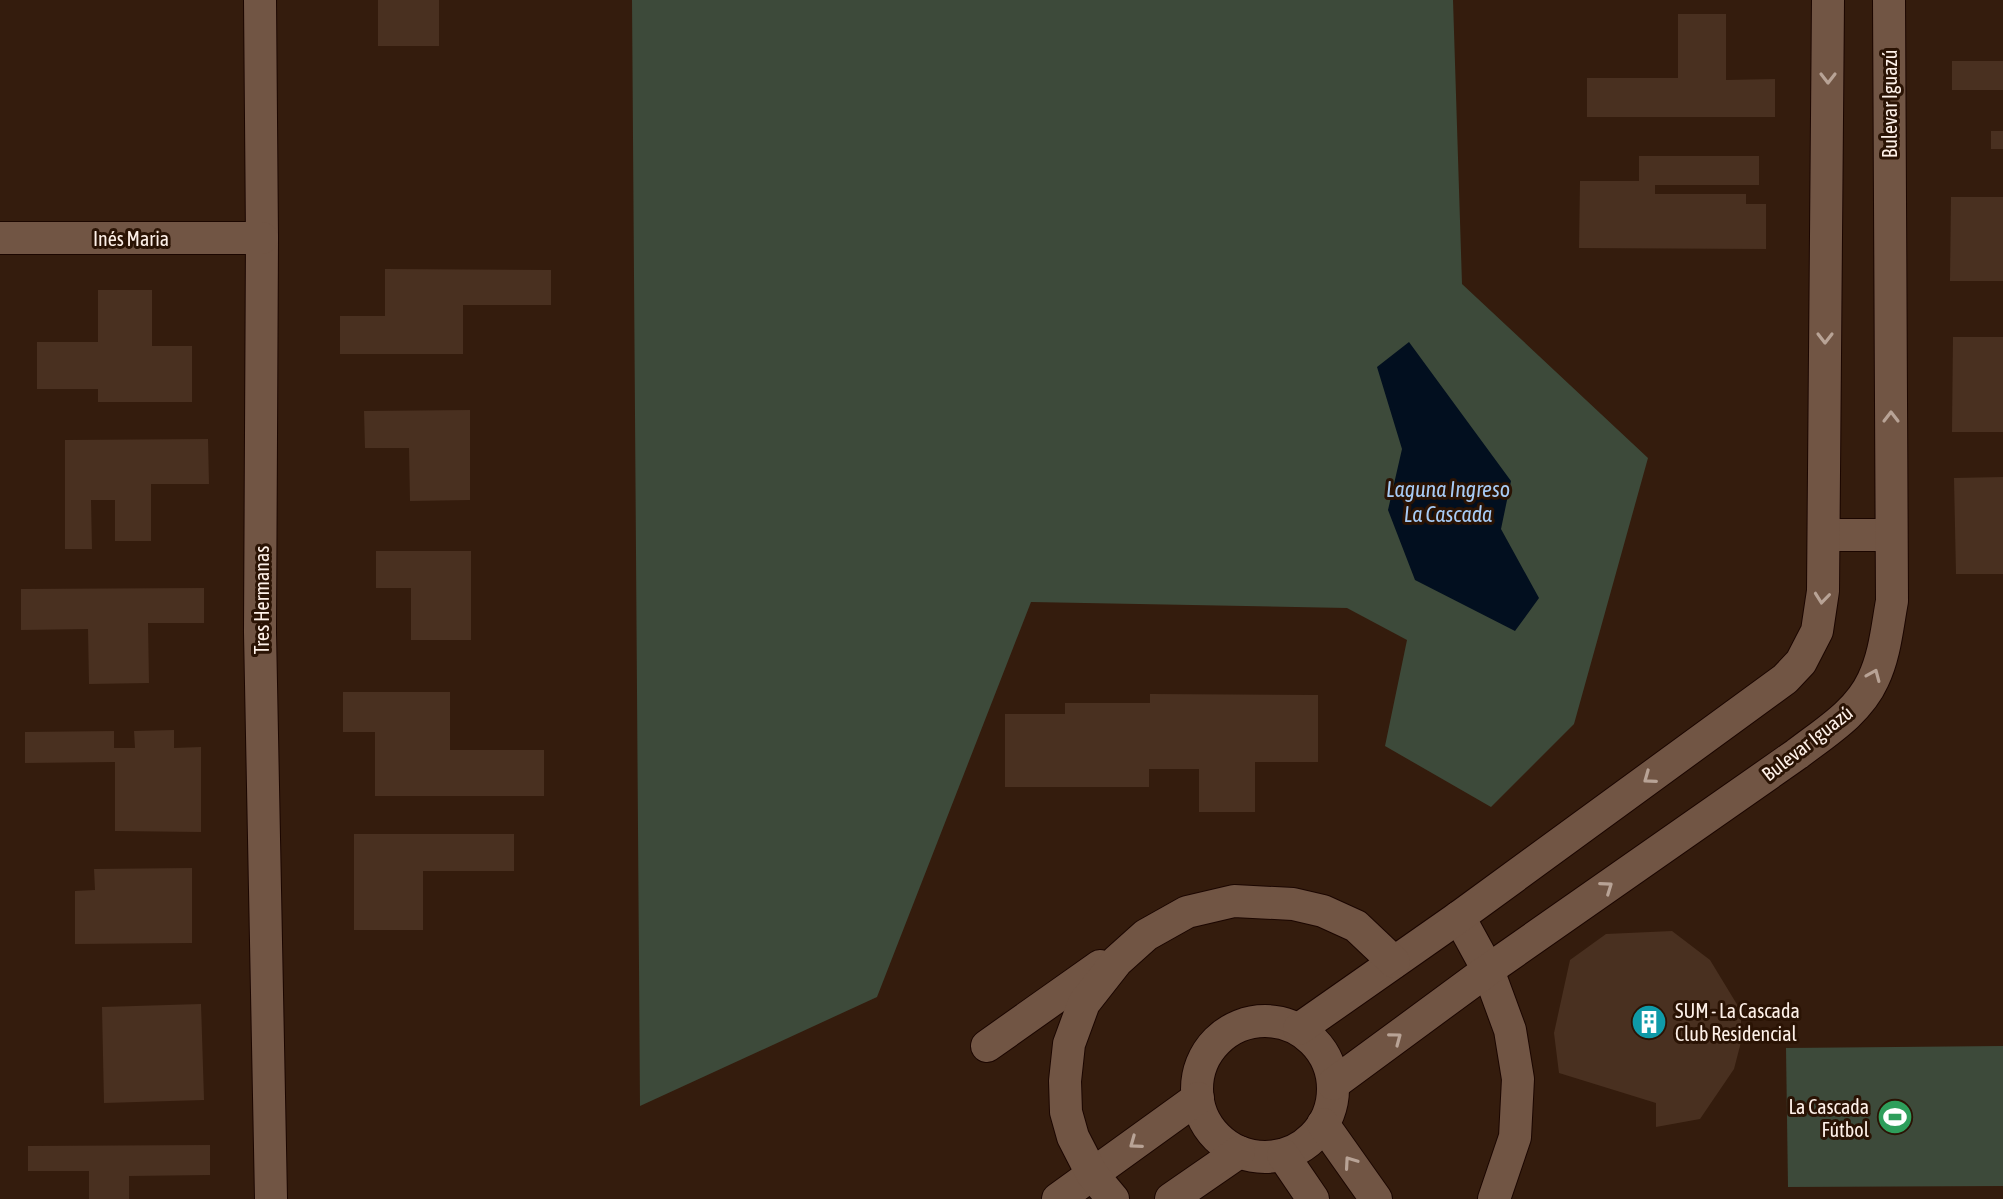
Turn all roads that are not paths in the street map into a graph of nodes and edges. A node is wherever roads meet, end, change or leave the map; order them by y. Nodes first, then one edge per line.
1 (260, 0) edge
2 (1828, 0) edge
3 (1889, 0) edge
4 (0, 238) edge
5 (262, 238) junction
6 (1824, 535) junction
7 (1891, 535) junction
8 (1459, 917) junction
9 (1146, 935) junction
10 (1394, 962) junction
11 (1488, 970) junction
12 (1299, 1029) junction
13 (987, 1046) dead end
14 (1333, 1084) junction
15 (1198, 1098) junction
16 (1323, 1124) junction
17 (1239, 1152) junction
18 (1283, 1155) junction
19 (1092, 1174) junction
20 (271, 1199) edge
21 (1058, 1199) edge
22 (1113, 1199) edge
23 (1171, 1199) edge
24 (1313, 1199) edge
25 (1376, 1199) edge
26 (1494, 1199) edge

1 - 5 street, Tres Hermanas
2 -> 6 street
7 -> 3 street, Bulevar Iguazú
4 - 5 street, Inés Maria
5 - 20 street, Tres Hermanas
6 - 7 street
6 -> 8 street
11 -> 7 street, Bulevar Iguazú
8 - 10 street
8 - 11 street
9 - 10 street
9 - 13 street
9 - 19 street
10 - 12 street
14 -> 11 street, Bulevar Iguazú
11 - 26 street
12 - 14 street
12 - 15 street
14 - 16 street
15 - 17 street
15 -> 19 street
16 - 18 street
25 -> 16 street
17 - 18 street
17 - 23 street
18 - 24 street
19 - 21 street
19 - 22 street

